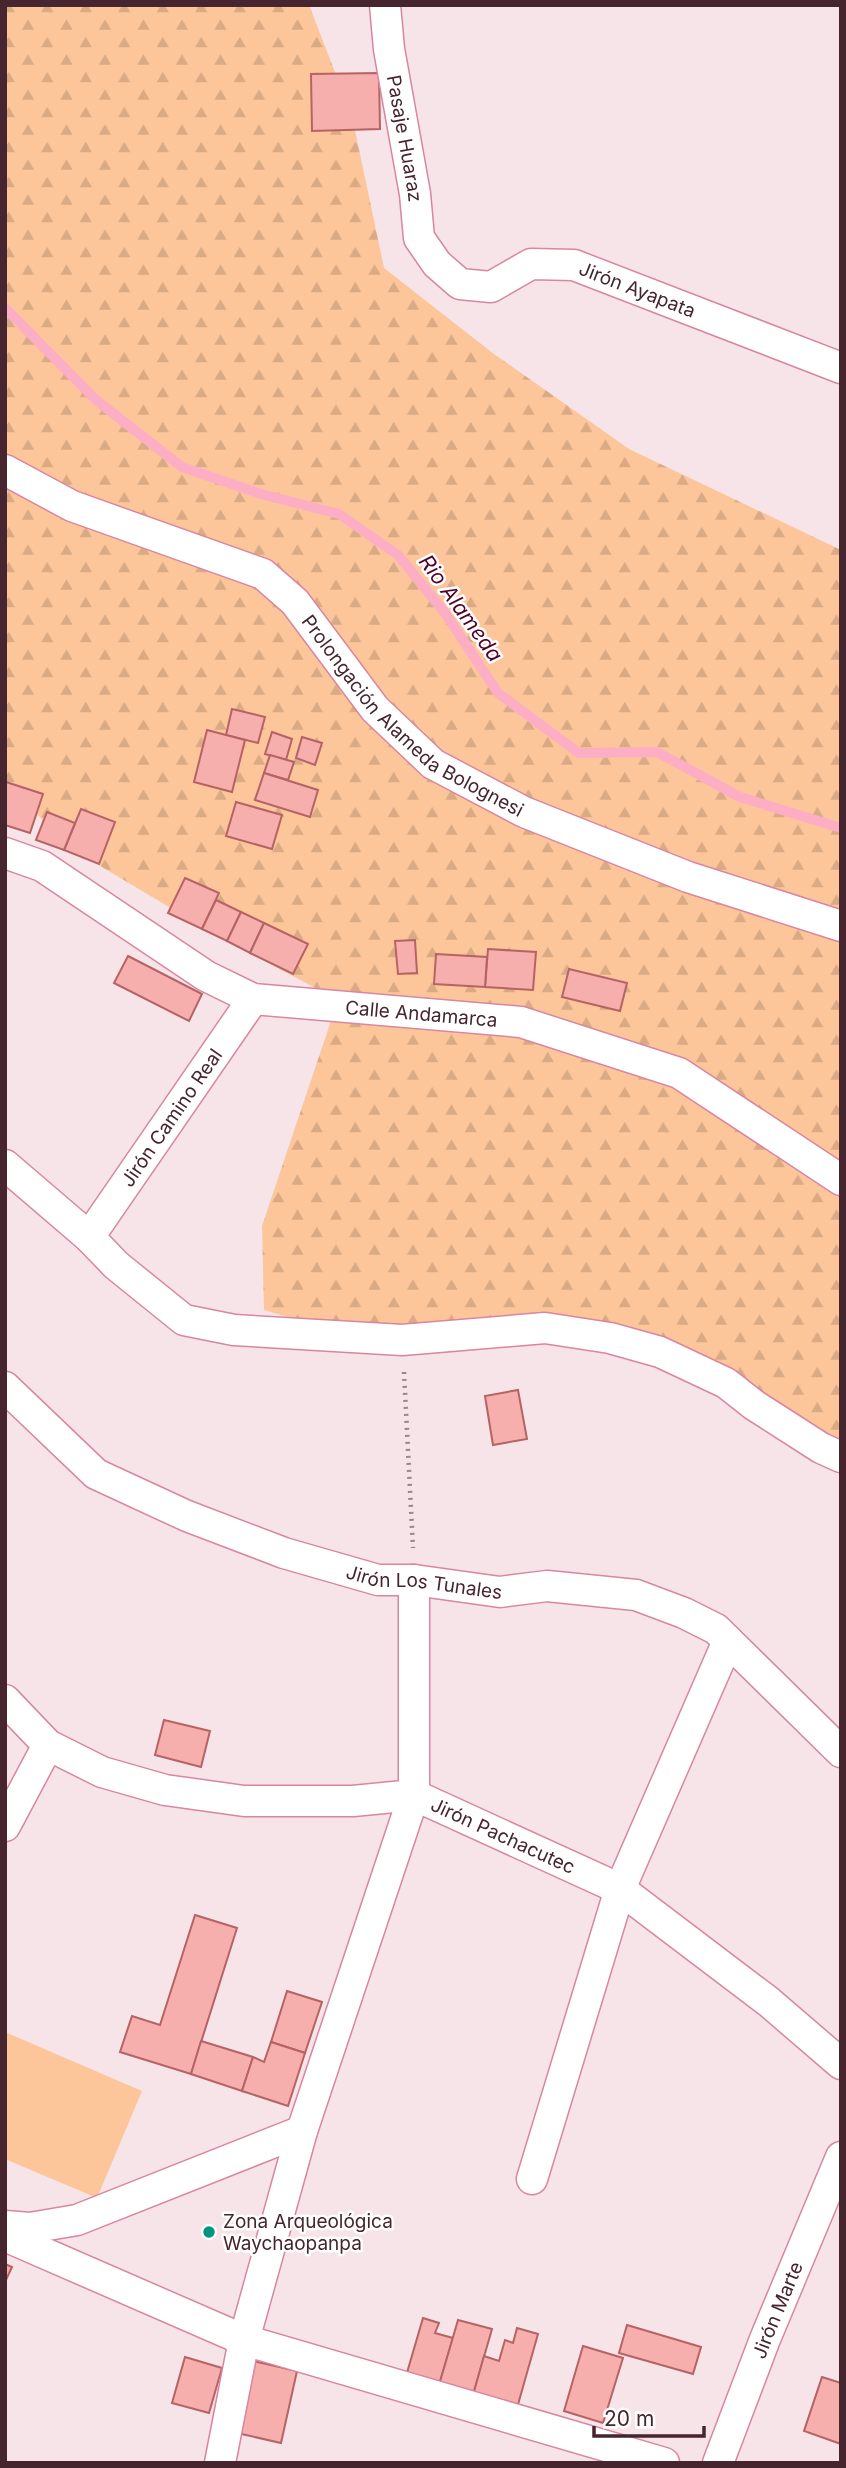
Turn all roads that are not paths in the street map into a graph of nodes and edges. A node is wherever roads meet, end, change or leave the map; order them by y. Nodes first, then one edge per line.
1 (385, 5) edge
2 (437, 264) joint
3 (841, 368) edge
4 (5, 470) edge
5 (5, 853) edge
6 (841, 926) edge
7 (253, 999) junction
8 (5, 1166) edge
9 (841, 1180) edge
10 (89, 1237) junction
11 (5, 1387) edge
12 (841, 1457) edge
13 (414, 1580) junction
14 (728, 1641) junction
15 (5, 1700) edge
16 (48, 1745) junction
17 (841, 1752) edge
18 (414, 1795) junction
19 (5, 1826) edge
20 (620, 1889) junction
21 (841, 2064) edge
22 (302, 2131) junction
23 (841, 2157) edge
24 (532, 2179) dead end
25 (5, 2226) edge
26 (5, 2236) edge
27 (244, 2340) junction
28 (220, 2463) edge
29 (664, 2463) edge
30 (718, 2463) edge

1 - 2 street, Pasaje Huaraz
2 - 3 street, Jirón Ayapata
4 - 6 street, Prolongación Alameda Bolognesi
5 - 7 street, Calle Andamarca
7 - 9 street, Calle Andamarca
7 - 10 street, Jirón Camino Real
8 - 10 street
10 - 12 street
11 - 13 street, Jirón Los Tunales
13 - 14 street, Jirón Los Tunales
13 - 18 street
14 - 17 street, Jirón Los Tunales
14 - 20 street
15 - 16 street, Jirón Pachacutec
16 - 18 street, Jirón Pachacutec
16 - 19 street
18 - 20 street, Jirón Pachacutec
18 - 22 street
20 - 21 street, Jirón Pachacutec
20 - 24 street
22 - 25 street
22 - 27 street
23 - 30 street, Jirón Marte
26 - 27 street
27 - 28 street
27 - 29 street

